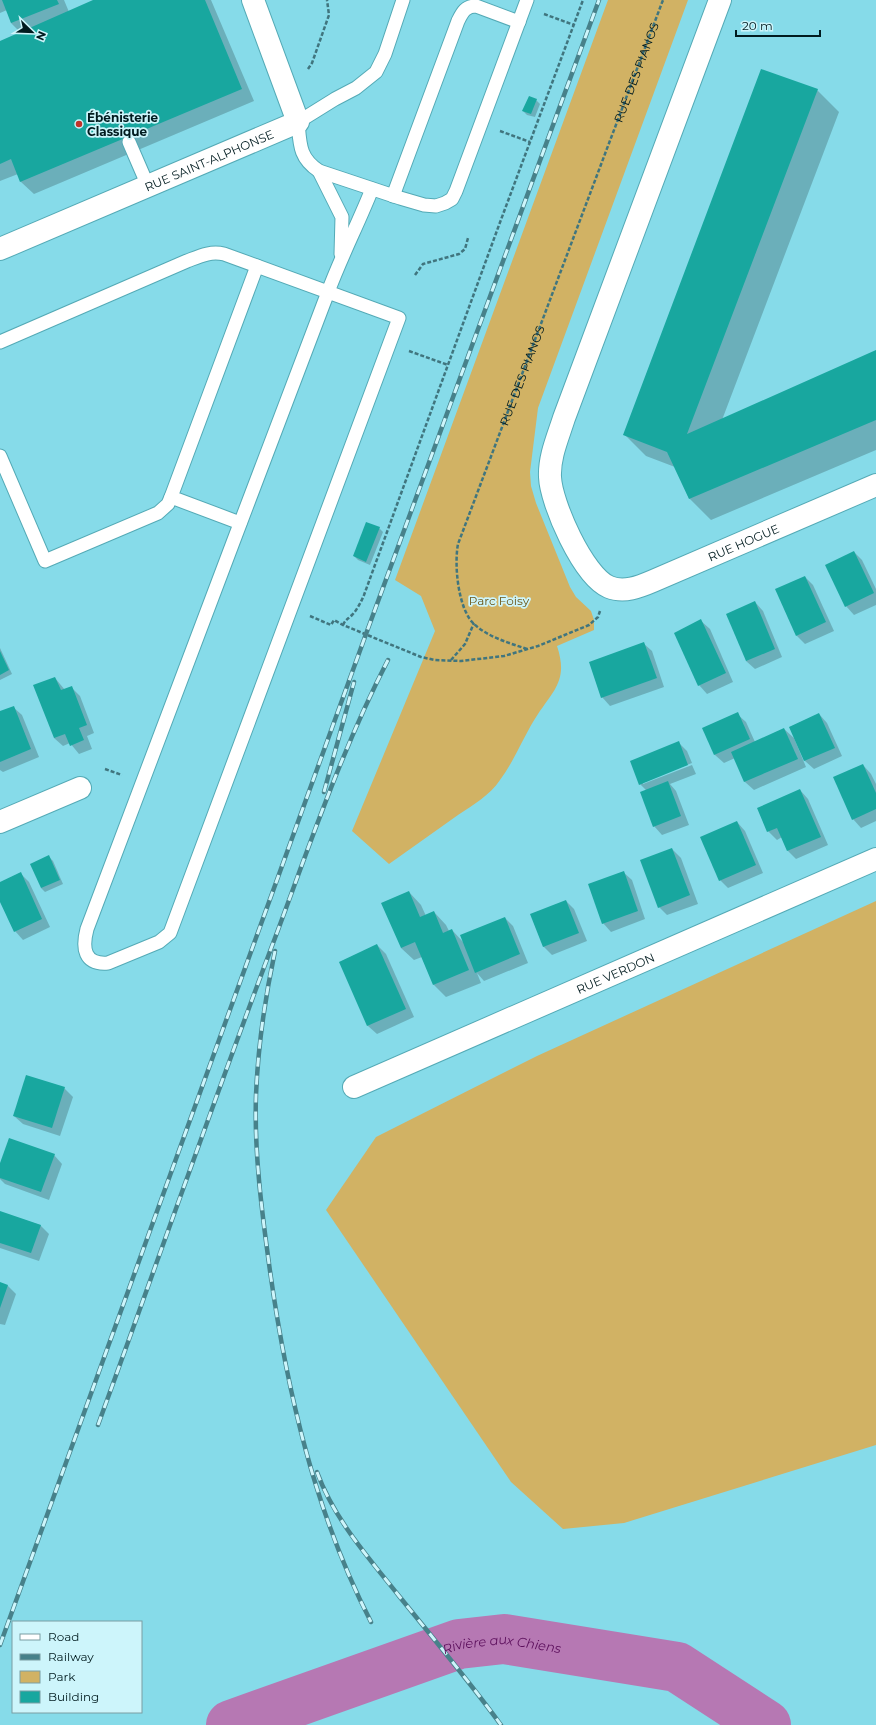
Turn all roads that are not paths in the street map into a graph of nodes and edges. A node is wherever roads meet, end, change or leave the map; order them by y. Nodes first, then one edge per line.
1 (253, 0) edge
2 (403, 0) edge
3 (527, 0) edge
4 (720, 0) edge
5 (519, 22) junction
6 (298, 122) junction
7 (129, 142) dead end
8 (319, 171) junction
9 (148, 186) junction
10 (372, 189) junction
11 (393, 196) junction
12 (0, 249) edge
13 (341, 257) junction
14 (257, 266) junction
15 (328, 292) junction
16 (0, 342) edge
17 (0, 456) edge
18 (876, 484) edge
19 (171, 496) junction
20 (240, 523) junction
21 (80, 788) dead end
22 (0, 822) edge
23 (876, 859) edge
24 (354, 1087) dead end

1 - 6 street
2 - 6 lane
3 - 5 lane
4 - 18 street, RUE HOGUE
5 - 11 lane
5 - 11 lane
6 - 8 lane
6 - 9 street, RUE SAINT-ALPHONSE
7 - 9 lane
8 - 10 lane
8 - 13 lane
9 - 12 street, RUE SAINT-ALPHONSE
10 - 11 lane
10 - 13 lane
13 - 15 lane
14 - 15 lane
14 - 16 lane
14 - 19 lane
15 - 20 lane
15 - 20 lane
17 - 19 lane
19 - 20 lane
21 - 22 street
23 - 24 street, RUE VERDON

